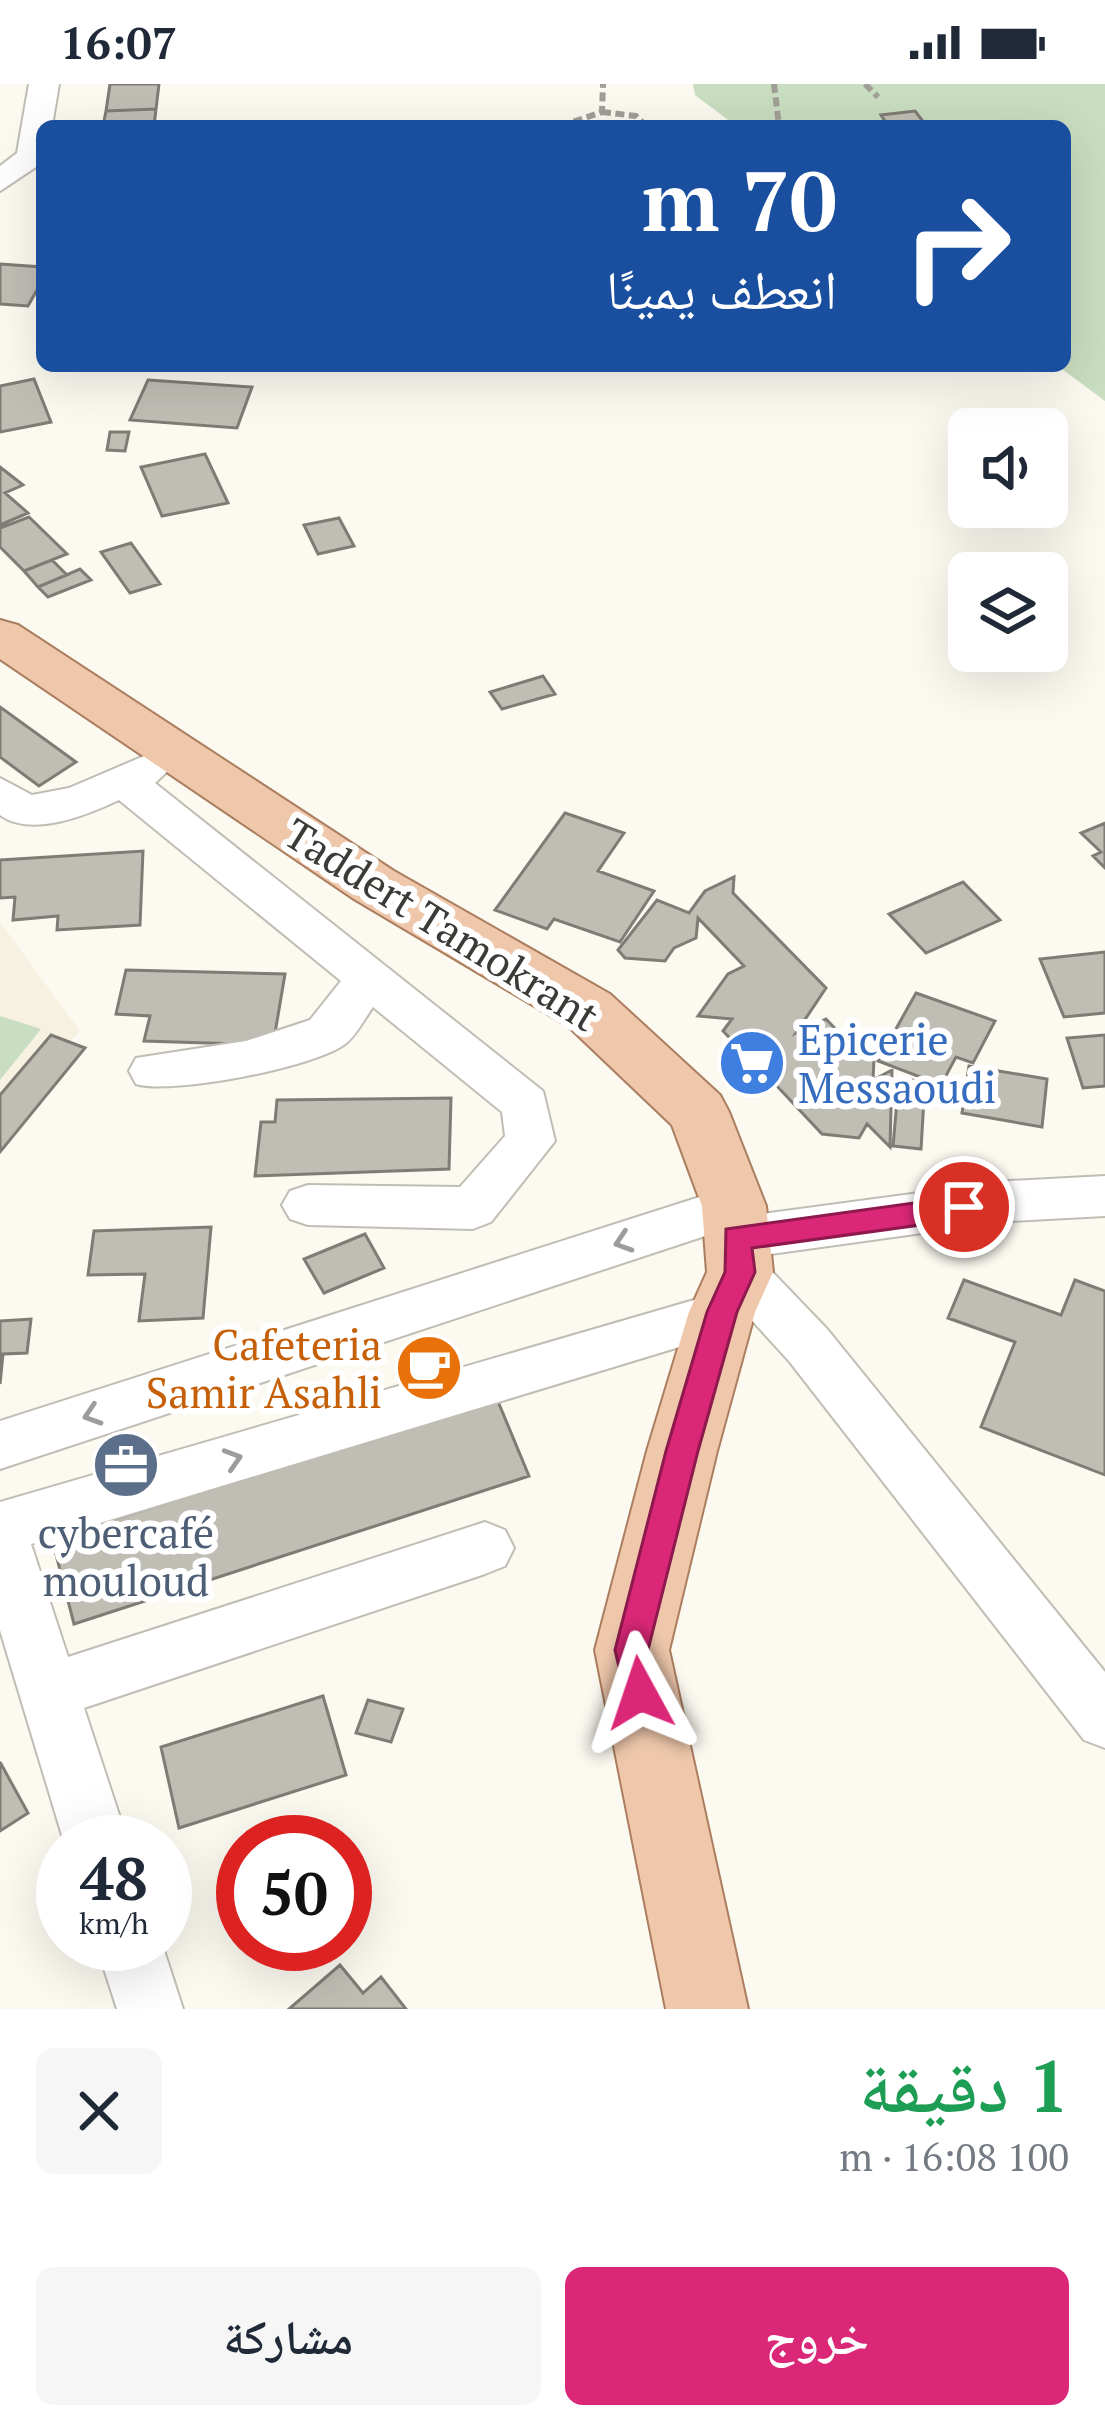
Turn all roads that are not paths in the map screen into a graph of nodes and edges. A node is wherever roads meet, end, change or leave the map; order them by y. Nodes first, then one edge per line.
1 (44, 84) edge
2 (38, 120) edge
3 (36, 132) edge
4 (0, 182) edge
5 (0, 636) edge
6 (150, 767) junction
7 (0, 793) edge
8 (369, 978) junction
9 (153, 1071) dead end
10 (1105, 1196) edge
11 (308, 1205) dead end
12 (733, 1257) junction
13 (0, 1445) edge
14 (0, 1532) edge
15 (484, 1548) dead end
16 (47, 1692) junction
17 (1105, 1719) edge
18 (87, 1815) edge
19 (138, 1971) edge
20 (150, 2009) edge
21 (707, 2009) edge

1 - 2 street
3 - 4 street
5 - 6 main road, Taddert Tamokrant
6 - 7 street
6 - 8 street
6 - 12 main road, Taddert Tamokrant
8 - 9 street
8 - 11 street
10 - 12 street
12 -> 13 street
14 -> 12 street
12 - 17 street
12 - 21 main road
14 - 16 street
15 - 16 street
16 - 18 street
19 - 20 street

